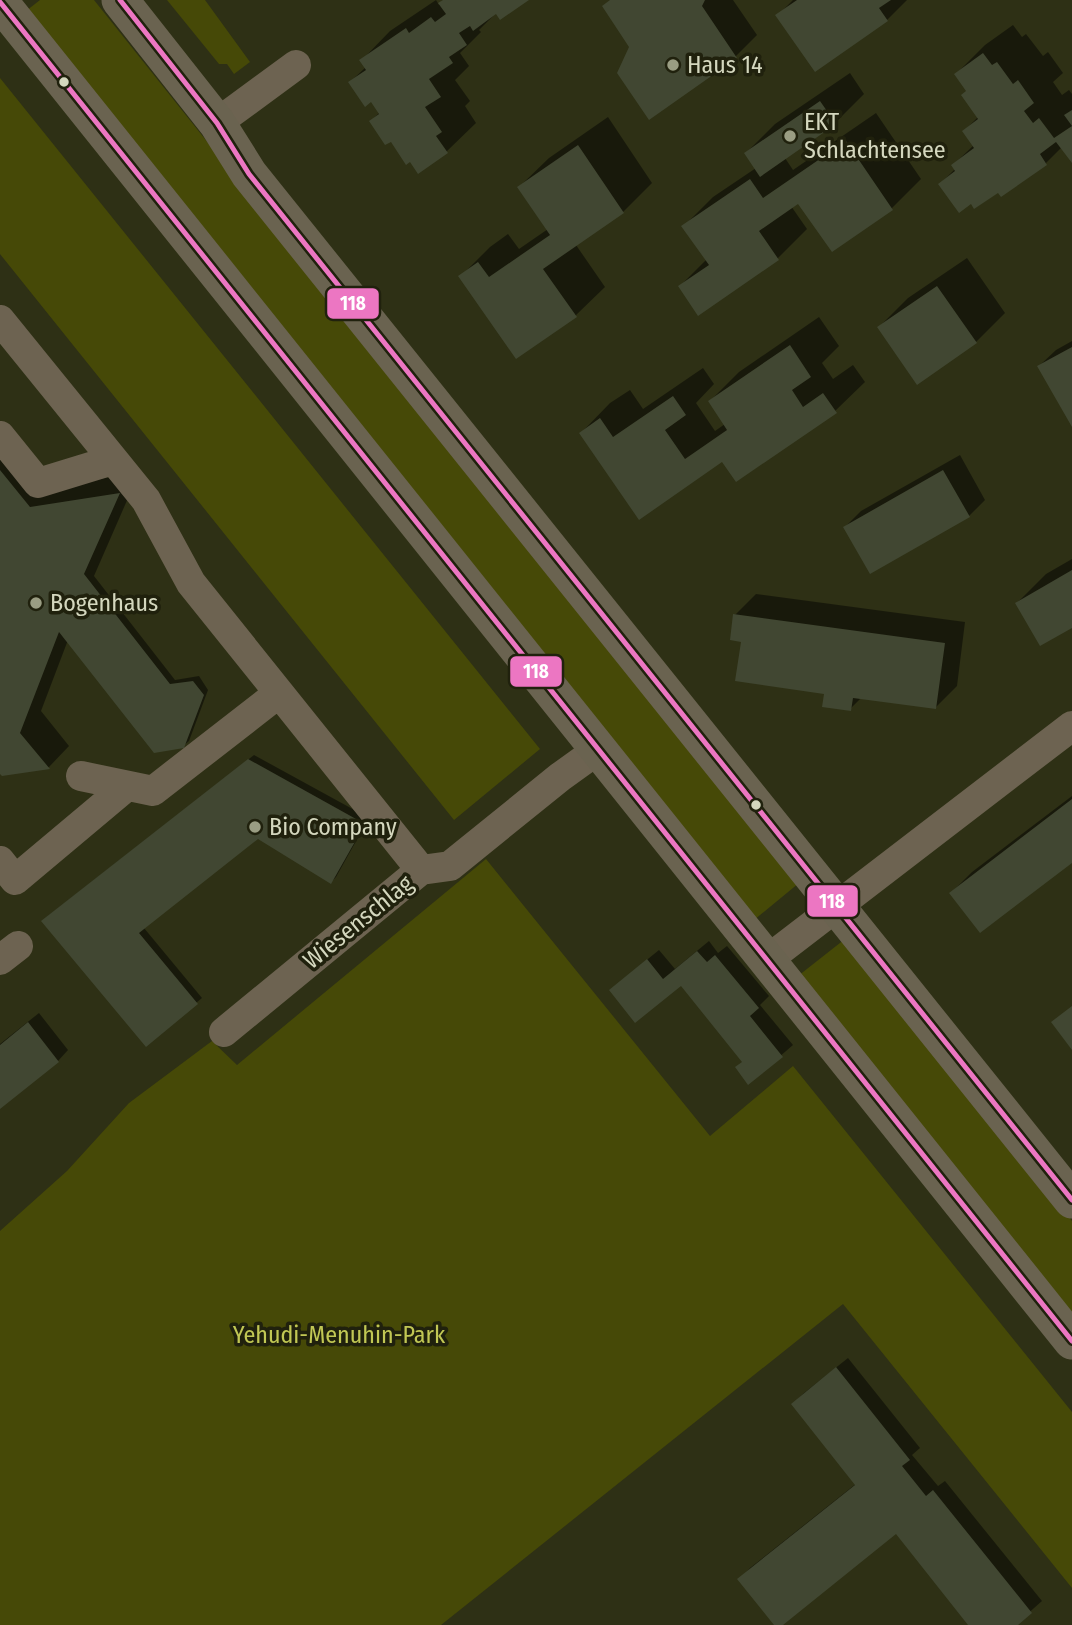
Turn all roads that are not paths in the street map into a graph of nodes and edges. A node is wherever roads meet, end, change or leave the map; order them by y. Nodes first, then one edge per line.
1 (120, 0) edge
2 (0, 2) edge
3 (296, 65) dead end
4 (217, 123) junction
5 (0, 320) edge
6 (0, 436) edge
7 (113, 460) junction
8 (279, 693) junction
9 (1072, 726) edge
10 (599, 749) junction
11 (81, 776) dead end
12 (127, 786) junction
13 (0, 861) edge
14 (421, 870) junction
15 (836, 906) junction
16 (767, 960) junction
17 (224, 1032) dead end
18 (1072, 1200) edge
19 (1072, 1341) edge

1 - 4 main road
2 - 10 main road
3 - 4 street
4 - 15 main road
5 - 7 street
6 - 7 street
7 - 8 street
8 - 12 street
8 - 14 street
9 - 15 street
10 - 14 street, Wiesenschlag
10 - 16 main road
11 - 12 street
12 - 13 street
14 - 17 street, Wiesenschlag
15 - 16 street
15 - 18 main road
16 - 19 main road

